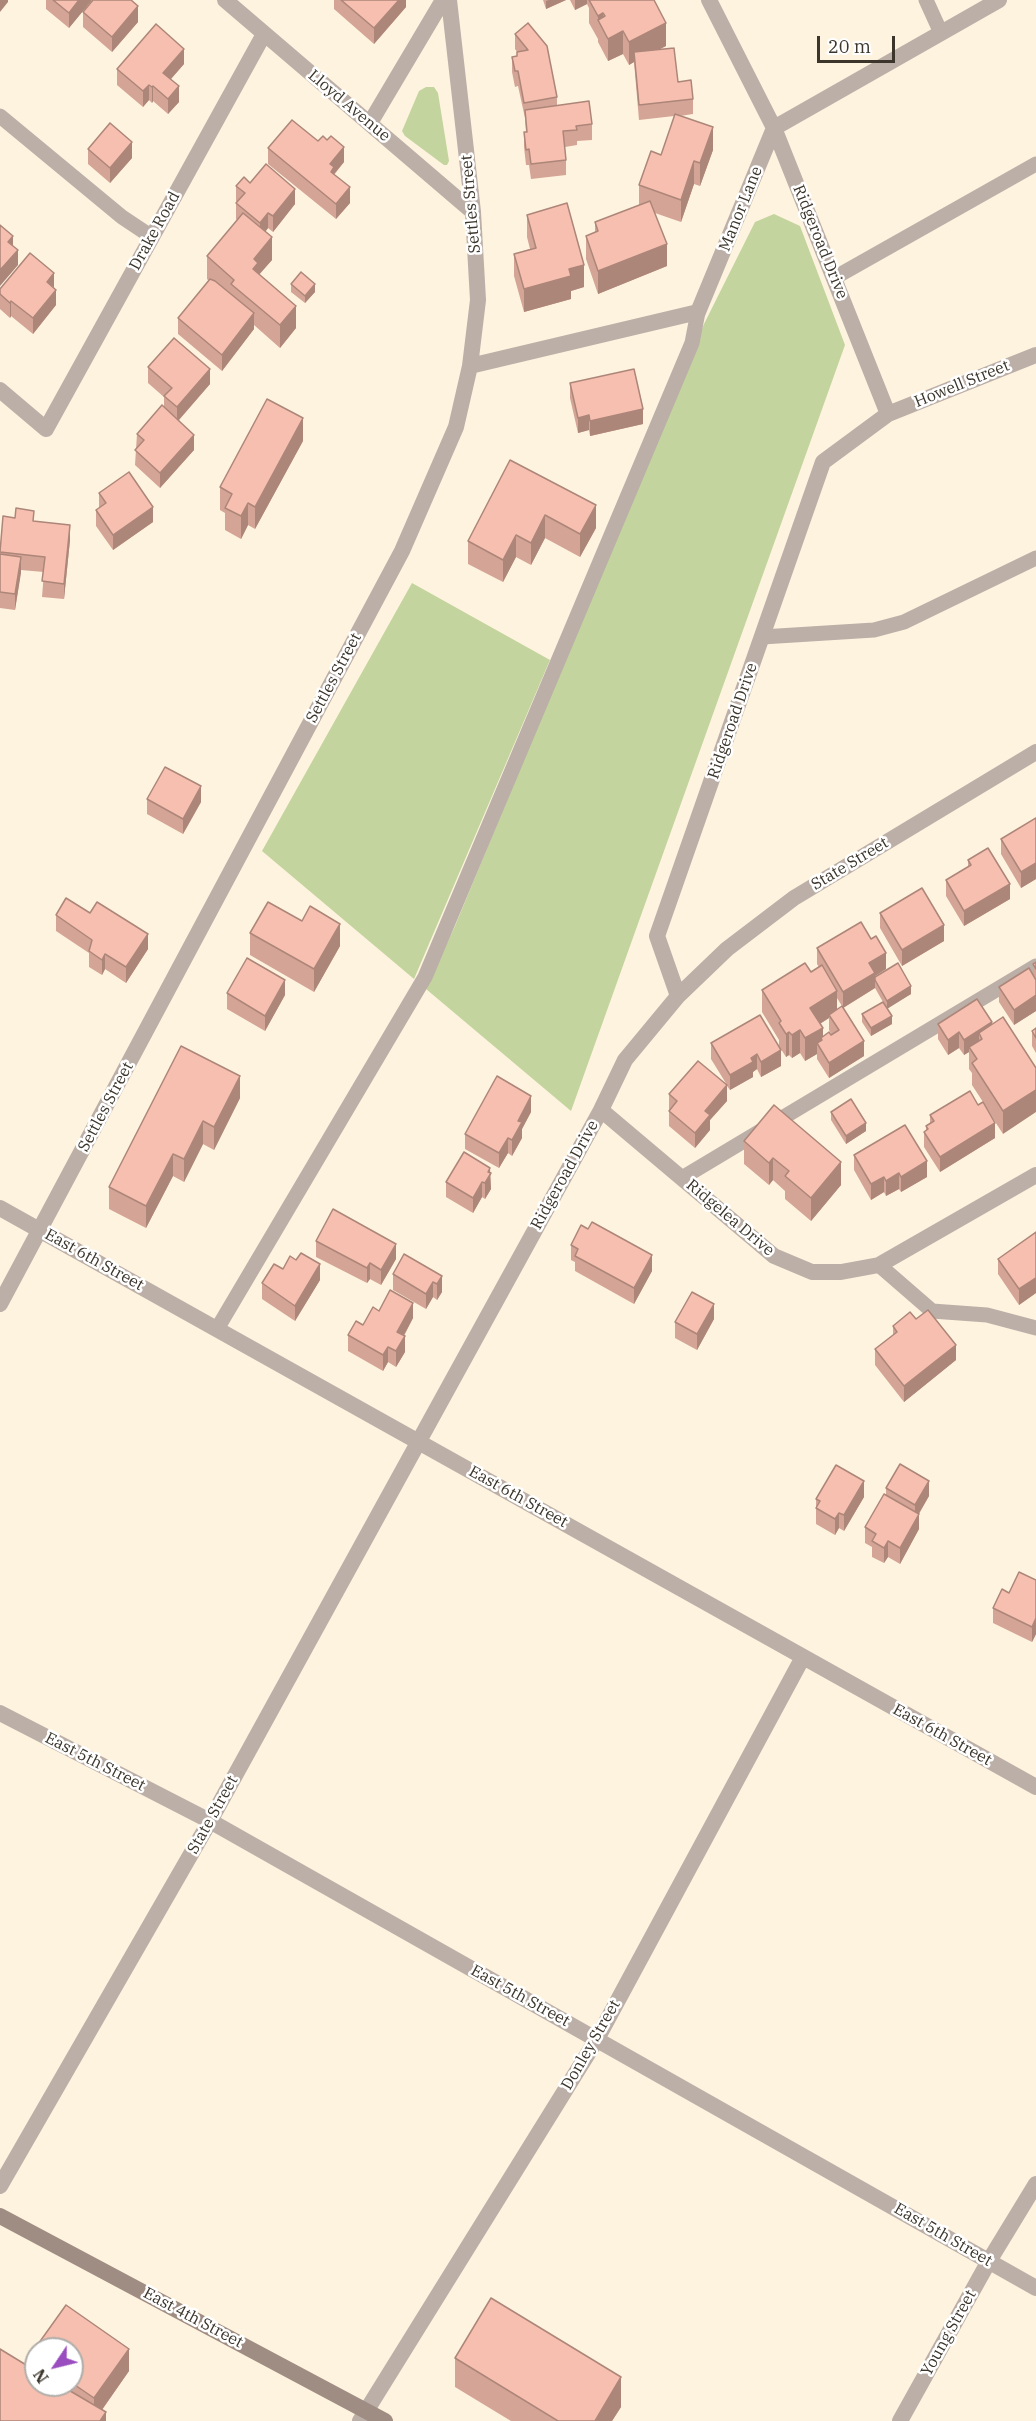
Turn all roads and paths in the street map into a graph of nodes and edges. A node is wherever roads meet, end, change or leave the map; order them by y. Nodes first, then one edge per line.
1 (225, 0) edge
2 (443, 0) edge
3 (449, 0) edge
4 (709, 0) edge
5 (926, 0) edge
6 (999, 0) edge
7 (941, 33) junction
8 (264, 34) junction
9 (0, 116) edge
10 (370, 123) junction
11 (774, 128) junction
12 (1036, 164) edge
13 (473, 212) junction
14 (152, 237) junction
15 (834, 278) junction
16 (698, 312) junction
17 (1036, 355) edge
18 (470, 366) junction
19 (0, 390) edge
20 (888, 414) junction
21 (1036, 558) edge
22 (762, 637) junction
23 (1036, 752) edge
24 (1036, 966) edge
25 (678, 996) junction
26 (601, 1110) junction
27 (1036, 1174) edge
28 (682, 1178) junction
29 (0, 1208) edge
30 (40, 1230) junction
31 (879, 1265) junction
32 (0, 1304) edge
33 (1036, 1328) edge
34 (217, 1329) junction
35 (419, 1441) junction
36 (803, 1658) junction
37 (0, 1713) edge
38 (1036, 1787) edge
39 (210, 1821) junction
40 (597, 2039) junction
41 (1036, 2184) edge
42 (0, 2186) edge
43 (0, 2216) edge
44 (989, 2261) junction
45 (1036, 2288) edge
46 (363, 2415) edge
47 (385, 2421) edge
48 (900, 2421) edge

1 - 8 street, Lloyd Avenue
2 - 10 street
3 - 13 street, Settles Street
4 - 11 street, Ridgeroad Drive
5 - 7 lane
6 - 7 street
7 - 11 street
8 - 10 street, Lloyd Avenue
8 - 14 street, Drake Road
9 - 14 lane
10 - 13 street, Lloyd Avenue
11 - 15 street, Ridgeroad Drive
11 - 16 street, Manor Lane
12 - 15 lane
13 - 18 street, Settles Street
14 - 19 street, Drake Road
15 - 20 street, Ridgeroad Drive
16 - 18 street
16 - 34 lane
17 - 20 street, Howell Street
18 - 30 street, Settles Street
20 - 22 street, Ridgeroad Drive
21 - 22 lane
22 - 25 street, Ridgeroad Drive
23 - 25 street, State Street
24 - 28 lane
25 - 26 street, Ridgeroad Drive
26 - 28 street, Ridgelea Drive
26 - 35 street, Ridgeroad Drive
27 - 31 street, Ridgelea Drive
28 - 31 street, Ridgelea Drive
29 - 30 street, East 6th Street
30 - 32 street, Settles Street
30 - 34 street, East 6th Street
31 - 33 lane
34 - 35 street, East 6th Street
35 - 36 street, East 6th Street
35 - 39 street, State Street
36 - 38 street, East 6th Street
36 - 40 street, Donley Street
37 - 39 street, East 5th Street
39 - 40 street, East 5th Street
39 - 42 street, State Street
40 - 44 street, East 5th Street
40 - 46 street, Donley Street
41 - 44 street, Young Street
43 - 46 main road, East 4th Street
44 - 45 street, East 5th Street
44 - 48 street, Young Street
46 - 47 main road, East 4th Street

